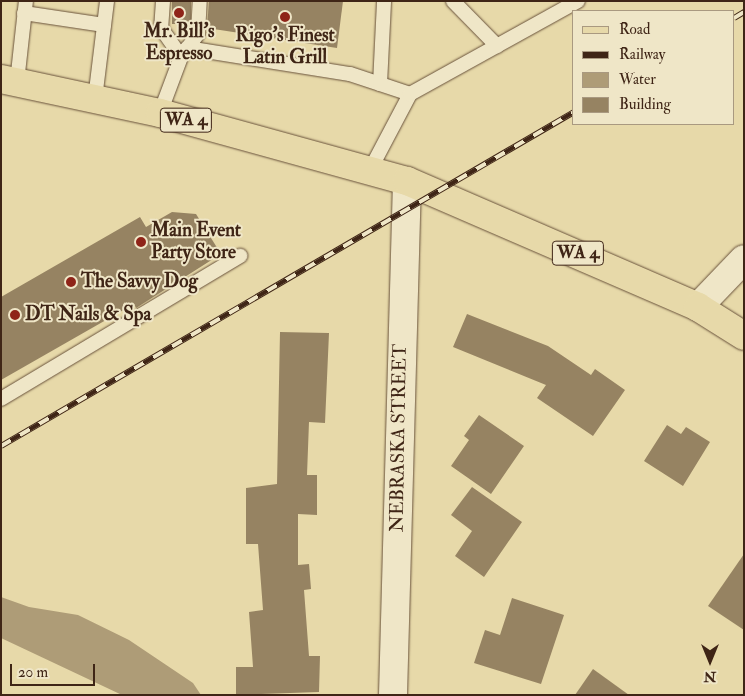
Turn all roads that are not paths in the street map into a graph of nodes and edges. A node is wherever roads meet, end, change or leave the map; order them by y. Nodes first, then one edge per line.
1 (107, 1) edge
2 (163, 1) edge
3 (200, 1) edge
4 (384, 1) edge
5 (453, 1) edge
6 (578, 1) edge
7 (25, 7) edge
8 (104, 26) junction
9 (497, 46) junction
10 (184, 53) junction
11 (9, 80) edge
12 (380, 84) junction
13 (410, 94) junction
14 (95, 99) junction
15 (160, 113) junction
16 (370, 170) junction
17 (407, 181) junction
18 (240, 256) dead end
19 (744, 259) edge
20 (698, 307) junction
21 (744, 336) edge
22 (1, 399) edge
23 (393, 695) edge

1 - 8 lane
2 - 10 lane
3 - 10 lane
4 - 12 lane
5 - 9 lane
6 - 9 lane
7 - 8 lane
7 - 11 lane
8 - 14 lane
9 - 13 lane
10 - 12 lane
10 - 15 lane
11 - 14 main road, WA 4
12 - 13 lane
13 - 16 lane
14 - 15 main road, WA 4
15 - 16 main road, WA 4
16 - 17 main road, WA 4
17 - 20 main road, WA 4
17 - 23 street, NEBRASKA STREET
18 - 22 lane
19 - 20 street
20 - 21 main road, WA 4

